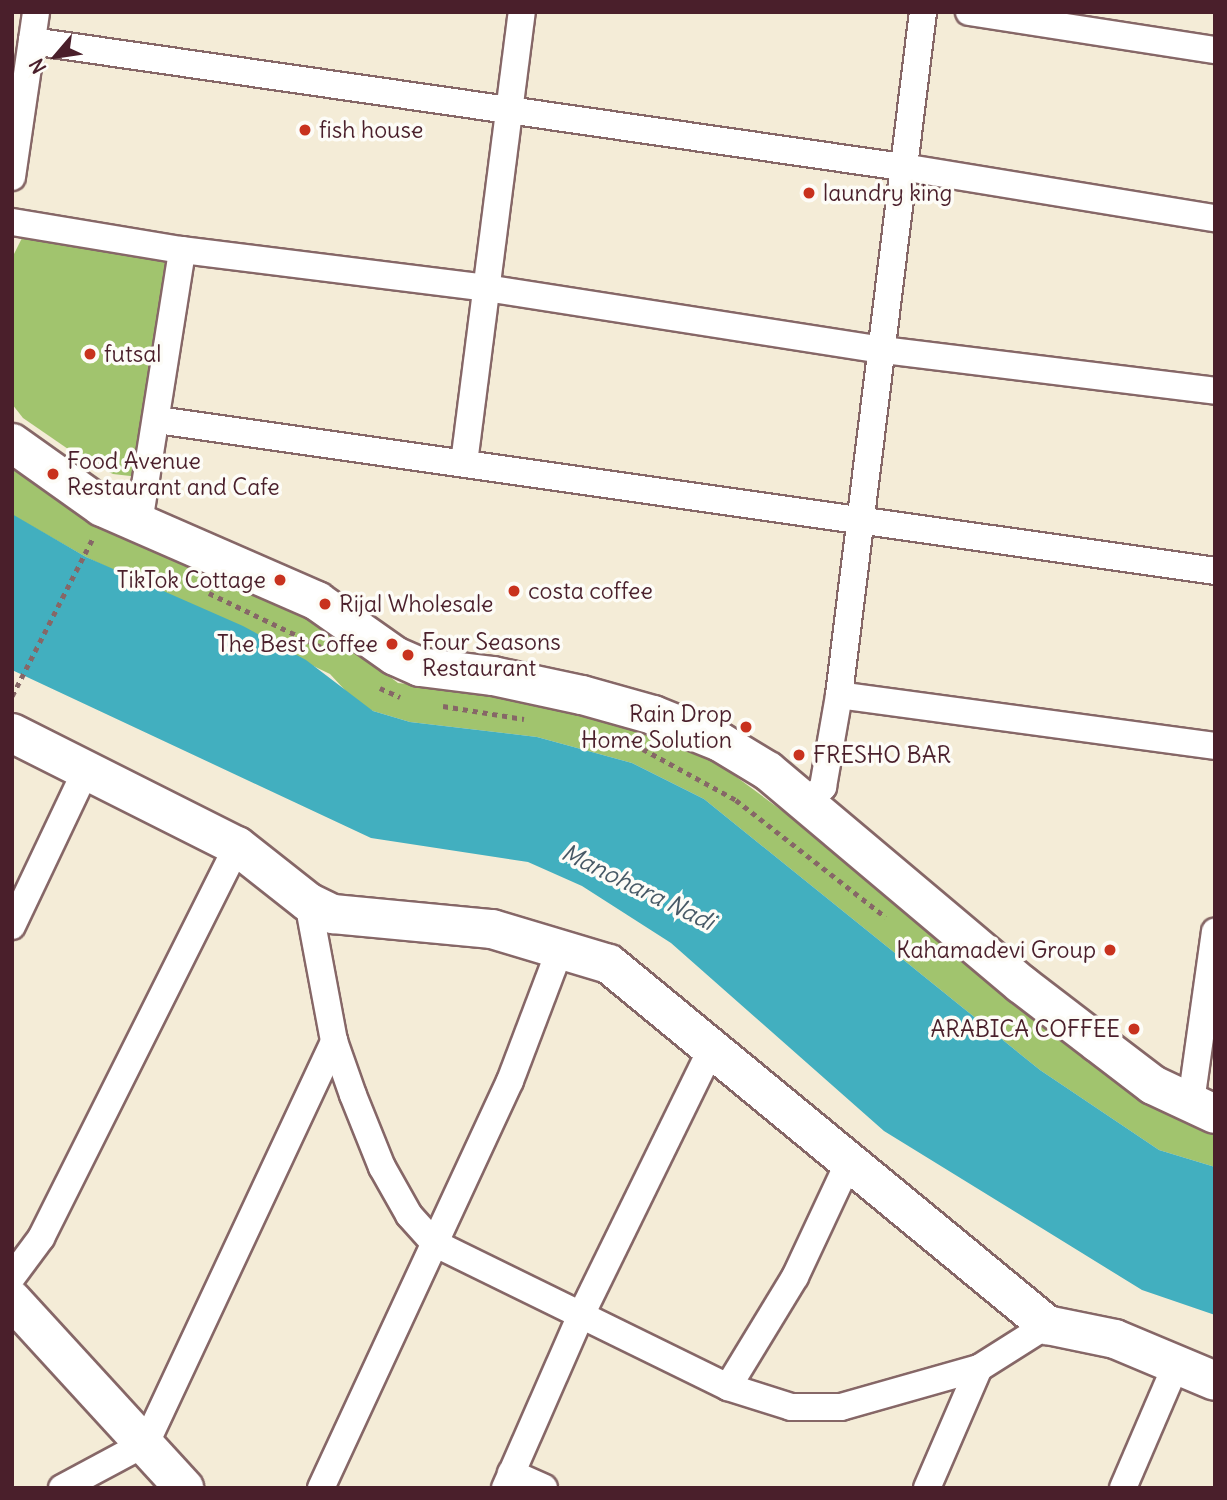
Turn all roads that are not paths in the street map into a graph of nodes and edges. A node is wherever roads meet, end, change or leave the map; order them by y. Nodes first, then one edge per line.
1 (36, 12) edge
2 (522, 12) edge
3 (923, 12) edge
4 (969, 12) edge
5 (1006, 15) edge
6 (32, 41) junction
7 (1215, 50) edge
8 (509, 112) junction
9 (902, 167) junction
10 (12, 177) edge
11 (1215, 218) edge
12 (12, 222) edge
13 (182, 250) junction
14 (486, 288) junction
15 (883, 350) junction
16 (1215, 391) edge
17 (157, 420) junction
18 (12, 443) edge
19 (464, 463) junction
20 (862, 519) junction
21 (123, 531) junction
22 (1215, 570) edge
23 (839, 695) junction
24 (12, 733) edge
25 (1215, 746) edge
26 (87, 768) junction
27 (807, 803) junction
28 (237, 846) junction
29 (308, 902) junction
30 (14, 919) edge
31 (1215, 932) edge
32 (561, 947) junction
33 (334, 1041) junction
34 (711, 1050) junction
35 (1203, 1108) edge
36 (848, 1164) junction
37 (434, 1243) junction
38 (12, 1276) edge
39 (12, 1300) edge
40 (580, 1317) junction
41 (1047, 1325) junction
42 (1175, 1367) junction
43 (979, 1368) junction
44 (1215, 1381) edge
45 (728, 1387) junction
46 (145, 1443) junction
47 (508, 1480) edge
48 (62, 1488) edge
49 (184, 1488) edge
50 (321, 1488) edge
51 (544, 1488) edge
52 (927, 1488) edge
53 (1123, 1488) edge

1 - 6 street
2 - 8 street
3 - 9 street
4 - 5 street
5 - 7 street
6 - 8 street
6 - 10 street
8 - 9 street
8 - 14 street
9 - 11 street
9 - 15 street
12 - 13 street
13 - 14 street
13 - 17 street
14 - 15 street
14 - 19 street
15 - 16 street
15 - 20 street
17 - 19 street
17 - 21 street
18 - 21 street
19 - 20 street
20 - 22 street
20 - 23 street
21 - 27 street
23 - 25 street
23 - 27 street
24 - 26 street
26 - 28 street
26 - 30 street
27 - 35 street
28 - 29 street
28 - 38 street
29 - 32 street
29 - 33 street
31 - 35 street
32 - 34 street
32 - 37 street
33 - 37 street
33 - 46 street
34 - 36 street
34 - 40 street
36 - 41 street
36 - 45 street
37 - 40 street
37 - 50 street
39 - 46 street
40 - 45 street
40 - 47 street
41 - 42 street
41 - 43 street
42 - 44 street
42 - 53 street
43 - 45 street
43 - 52 street
46 - 48 street
46 - 49 street
47 - 51 street

